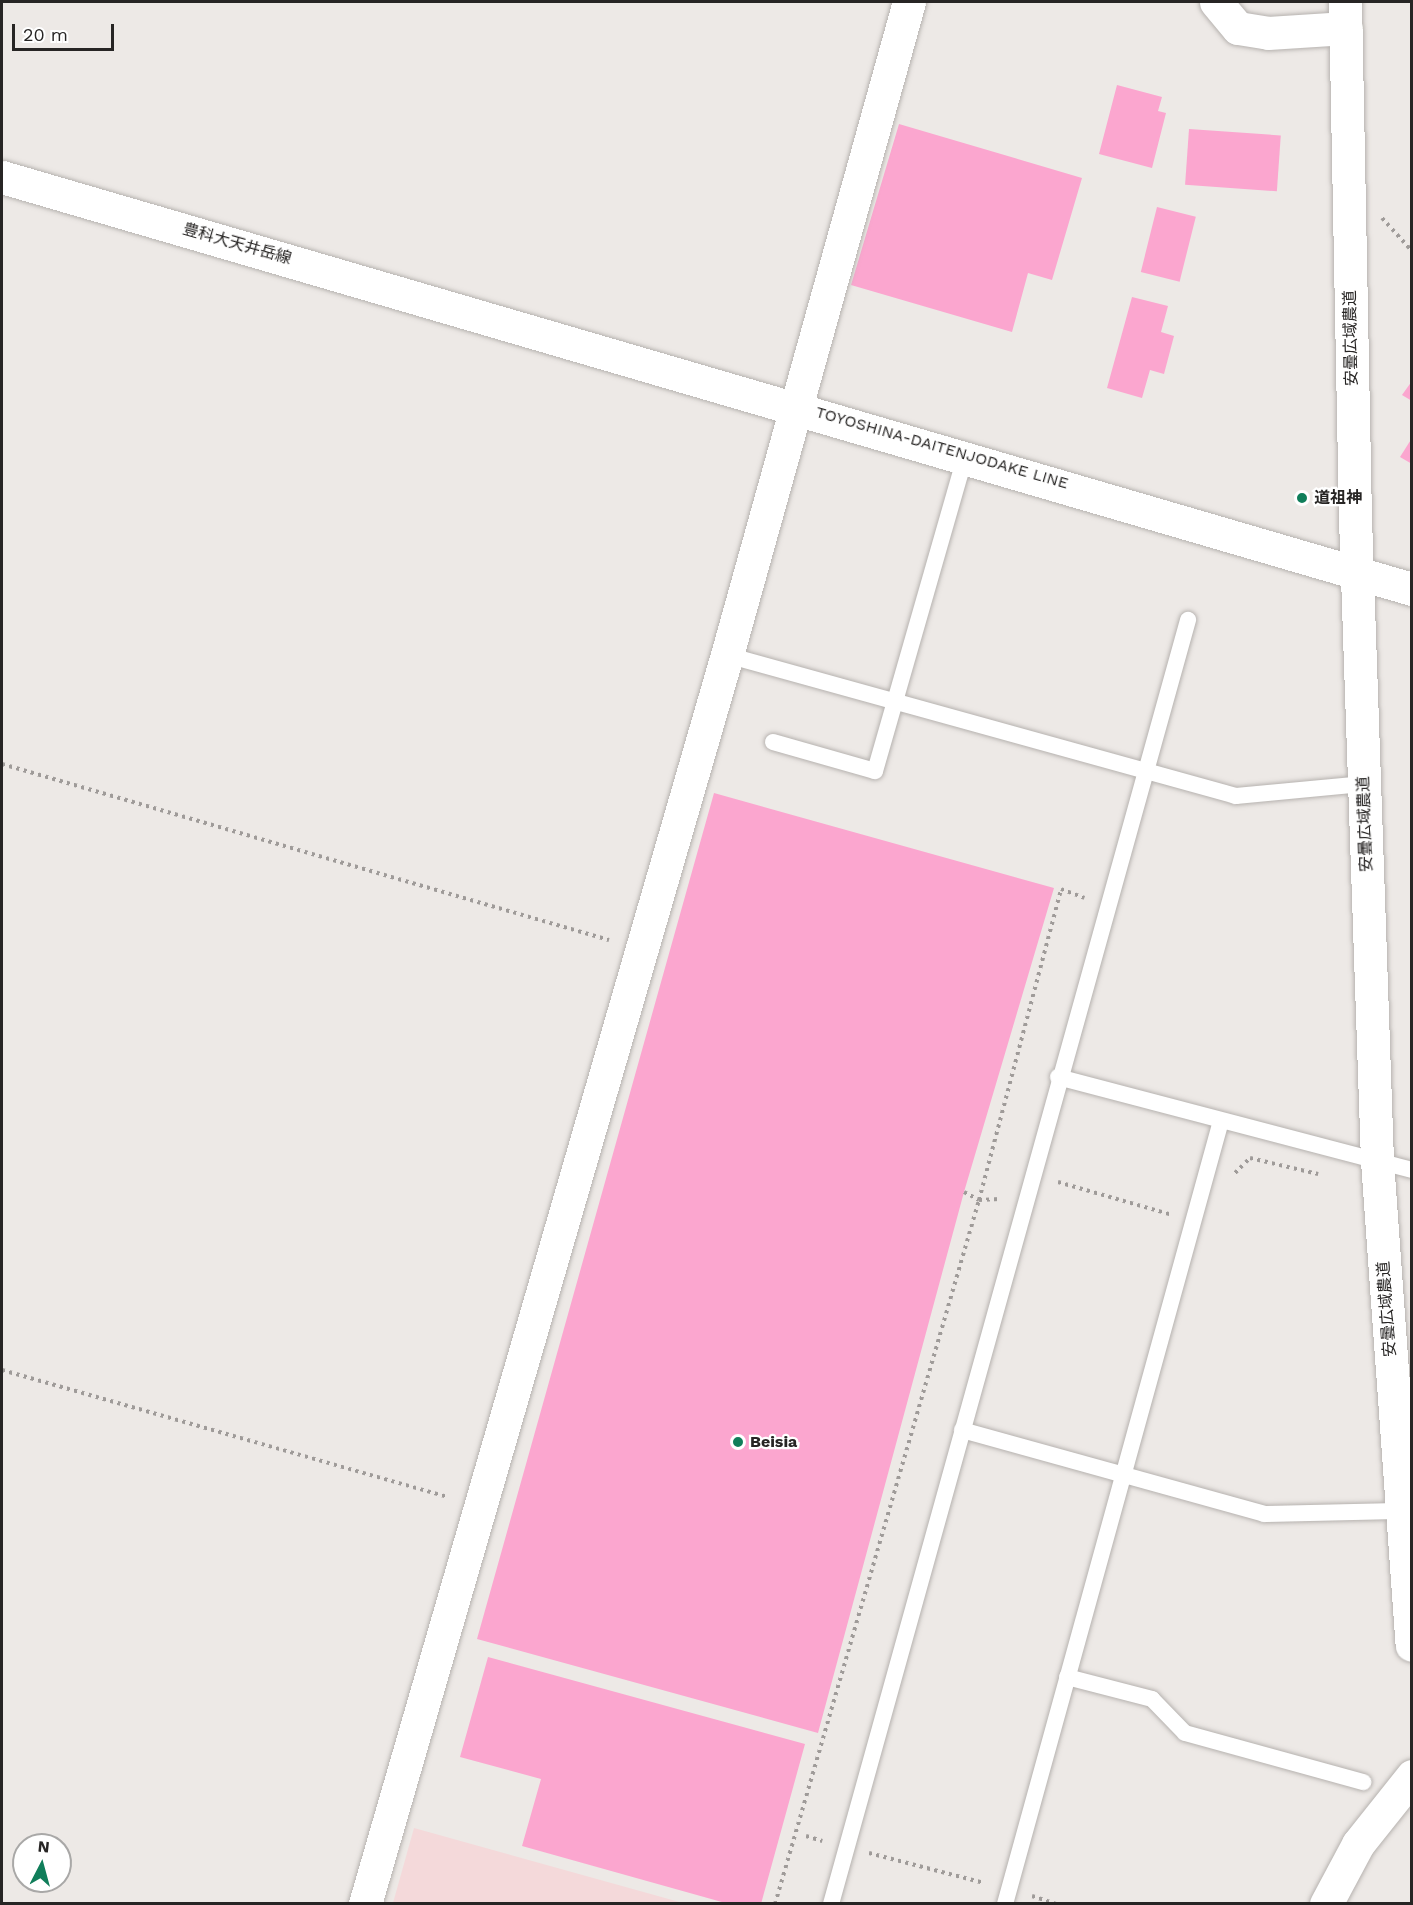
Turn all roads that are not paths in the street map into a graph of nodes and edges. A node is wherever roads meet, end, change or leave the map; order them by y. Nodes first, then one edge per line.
1 (909, 2) edge
2 (1216, 2) edge
3 (1346, 15) edge
4 (2, 177) edge
5 (798, 405) junction
6 (966, 454) junction
7 (1357, 573) junction
8 (1412, 588) edge
9 (1188, 620) dead end
10 (727, 655) junction
11 (895, 704) junction
12 (773, 742) dead end
13 (1145, 774) junction
14 (1364, 784) junction
15 (1058, 1077) junction
16 (1221, 1120) junction
17 (1377, 1161) junction
18 (1412, 1170) edge
19 (962, 1430) junction
20 (1123, 1476) junction
21 (1400, 1511) junction
22 (1412, 1645) edge
23 (1067, 1677) junction
24 (1412, 1776) edge
25 (1364, 1782) dead end
26 (1007, 1896) edge
27 (365, 1904) edge
28 (831, 1904) edge
29 (1326, 1904) edge

1 - 5 street
2 - 3 street
3 - 7 street, 安曇広域農道
4 - 5 street, 豊科大天井岳線
5 - 6 street, TOYOSHINA-DAITENJODAKE LINE
5 - 10 street
6 - 7 street, TOYOSHINA-DAITENJODAKE LINE
6 - 11 lane
7 - 8 street, TOYOSHINA-DAITENJODAKE LINE
7 - 14 street, 安曇広域農道
9 - 13 lane
10 - 11 lane
10 - 27 street
11 - 12 lane
11 - 13 lane
13 - 14 lane
13 - 15 lane
14 - 17 street, 安曇広域農道
15 - 16 lane
15 - 19 lane
16 - 17 lane
16 - 20 lane
17 - 18 lane
17 - 21 street, 安曇広域農道
19 - 20 lane
19 - 28 lane
20 - 21 lane
20 - 23 lane
21 - 22 street, 安曇広域農道
23 - 25 lane
23 - 26 lane
24 - 29 street

